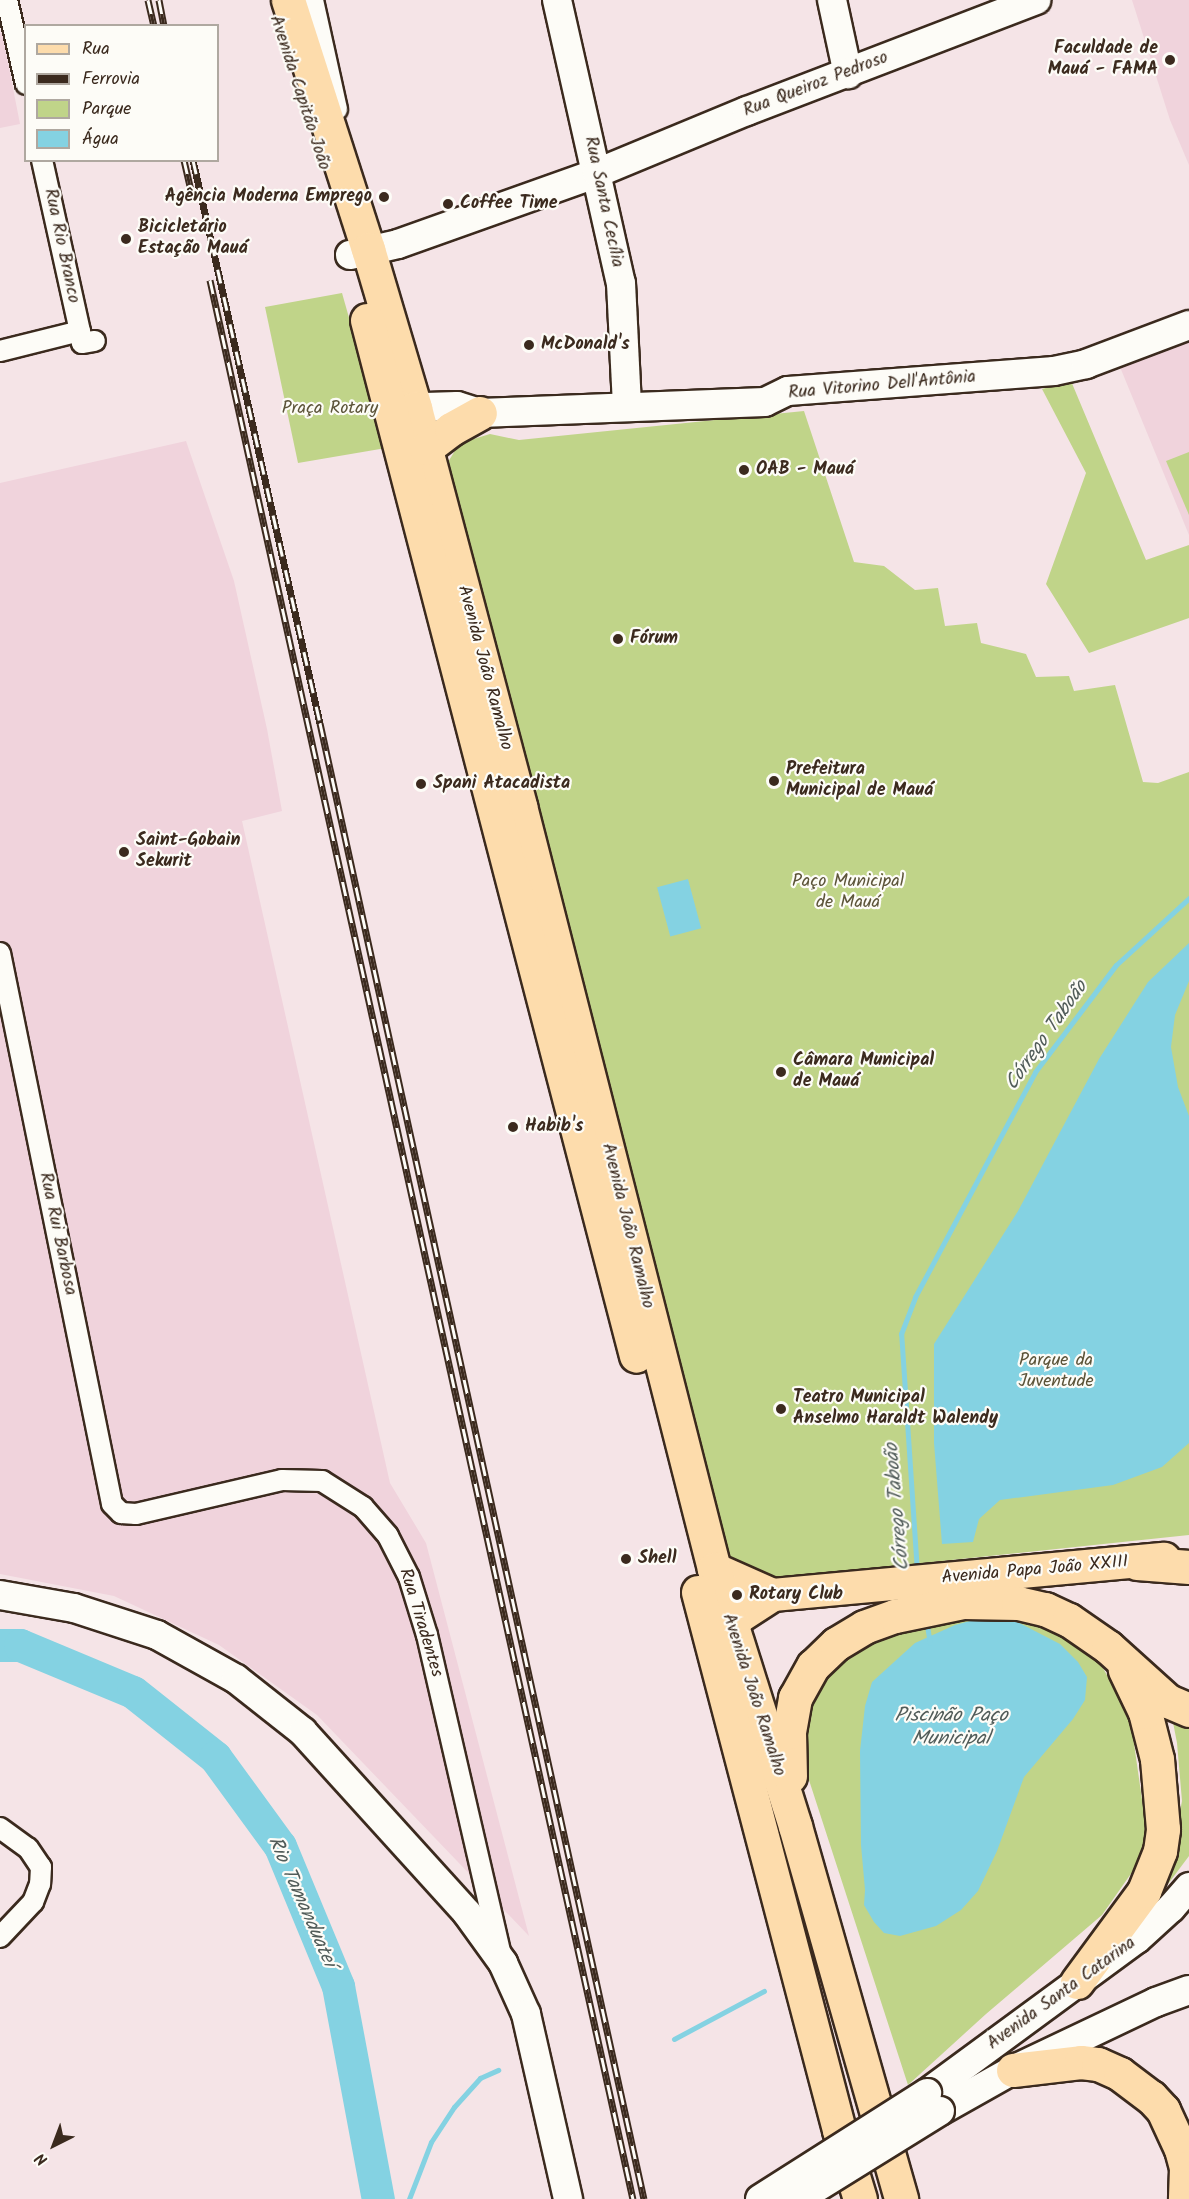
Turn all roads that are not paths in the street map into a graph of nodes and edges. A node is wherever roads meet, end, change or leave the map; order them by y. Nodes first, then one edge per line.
1 (7, 0) edge
2 (269, 0) edge
3 (288, 0) edge
4 (313, 0) edge
5 (557, 0) edge
6 (832, 0) edge
7 (1036, 0) edge
8 (1003, 7) edge
9 (848, 74) junction
10 (24, 75) edge
11 (337, 150) junction
12 (43, 162) edge
13 (597, 173) junction
14 (359, 252) junction
15 (1189, 325) edge
16 (0, 351) edge
17 (402, 408) junction
18 (627, 408) junction
19 (480, 413) junction
20 (426, 448) junction
21 (0, 952) edge
22 (121, 1514) joint
23 (1189, 1555) edge
24 (1137, 1563) junction
25 (1189, 1567) edge
26 (714, 1569) junction
27 (965, 1589) junction
28 (0, 1594) edge
29 (772, 1595) junction
30 (722, 1639) junction
31 (1120, 1660) junction
32 (1189, 1710) edge
33 (795, 1826) junction
34 (0, 1828) edge
35 (1189, 1887) edge
36 (0, 1937) edge
37 (503, 1963) junction
38 (1077, 1982) junction
39 (1189, 1990) edge
40 (1013, 2070) junction
41 (934, 2102) junction
42 (568, 2199) edge
43 (760, 2199) edge
44 (798, 2199) edge
45 (860, 2199) edge
46 (901, 2199) edge
47 (1185, 2199) edge

1 - 10 street
2 - 14 highway, Avenida Capitão João
3 - 11 highway, Avenida Capitão João
4 - 11 street
5 - 13 street, Rua Santa Cecília
6 - 9 street
7 - 8 street, Rua Queiroz Pedroso
8 - 9 street, Rua Queiroz Pedroso
9 - 13 street, Rua Queiroz Pedroso
11 - 14 highway, Avenida Capitão João
12 - 16 street, Rua Rio Branco
13 - 14 street, Rua Queiroz Pedroso
13 - 18 street, Rua Santa Cecília
14 - 17 highway, Avenida João Ramalho
14 - 17 highway, Avenida João Ramalho
15 - 18 street, Rua Vitorino Dell'Antônia
17 - 19 street, Rua Vitorino Dell'Antônia
17 - 20 highway, Avenida João Ramalho
17 - 30 highway, Avenida João Ramalho
18 - 19 street, Rua Vitorino Dell'Antônia
19 - 20 highway
20 - 26 highway, Avenida João Ramalho
21 - 22 street, Rua Rui Barbosa
22 - 37 street, Rua Tiradentes
23 - 24 main road, Avenida Papa João XXIII
24 - 25 highway
24 - 27 main road, Avenida Papa João XXIII
26 - 29 main road, Avenida Papa João XXIII
26 - 30 highway, Avenida João Ramalho
27 - 29 main road, Avenida Papa João XXIII
27 - 31 highway
27 - 33 highway
28 - 37 street
29 - 30 main road, Avenida Papa João XXIII
30 - 33 highway, Avenida João Ramalho
30 - 45 highway, Avenida João Ramalho
31 - 32 highway
31 - 38 highway
33 - 46 highway, Avenida João Ramalho
34 - 36 street
35 - 38 street, Avenida Santa Catarina
37 - 42 street
38 - 41 street, Avenida Santa Catarina
39 - 40 street, Avenida Santa Catarina
40 - 41 street, Avenida Santa Catarina
40 - 47 highway
41 - 43 street, bridge
41 - 44 street, bridge

